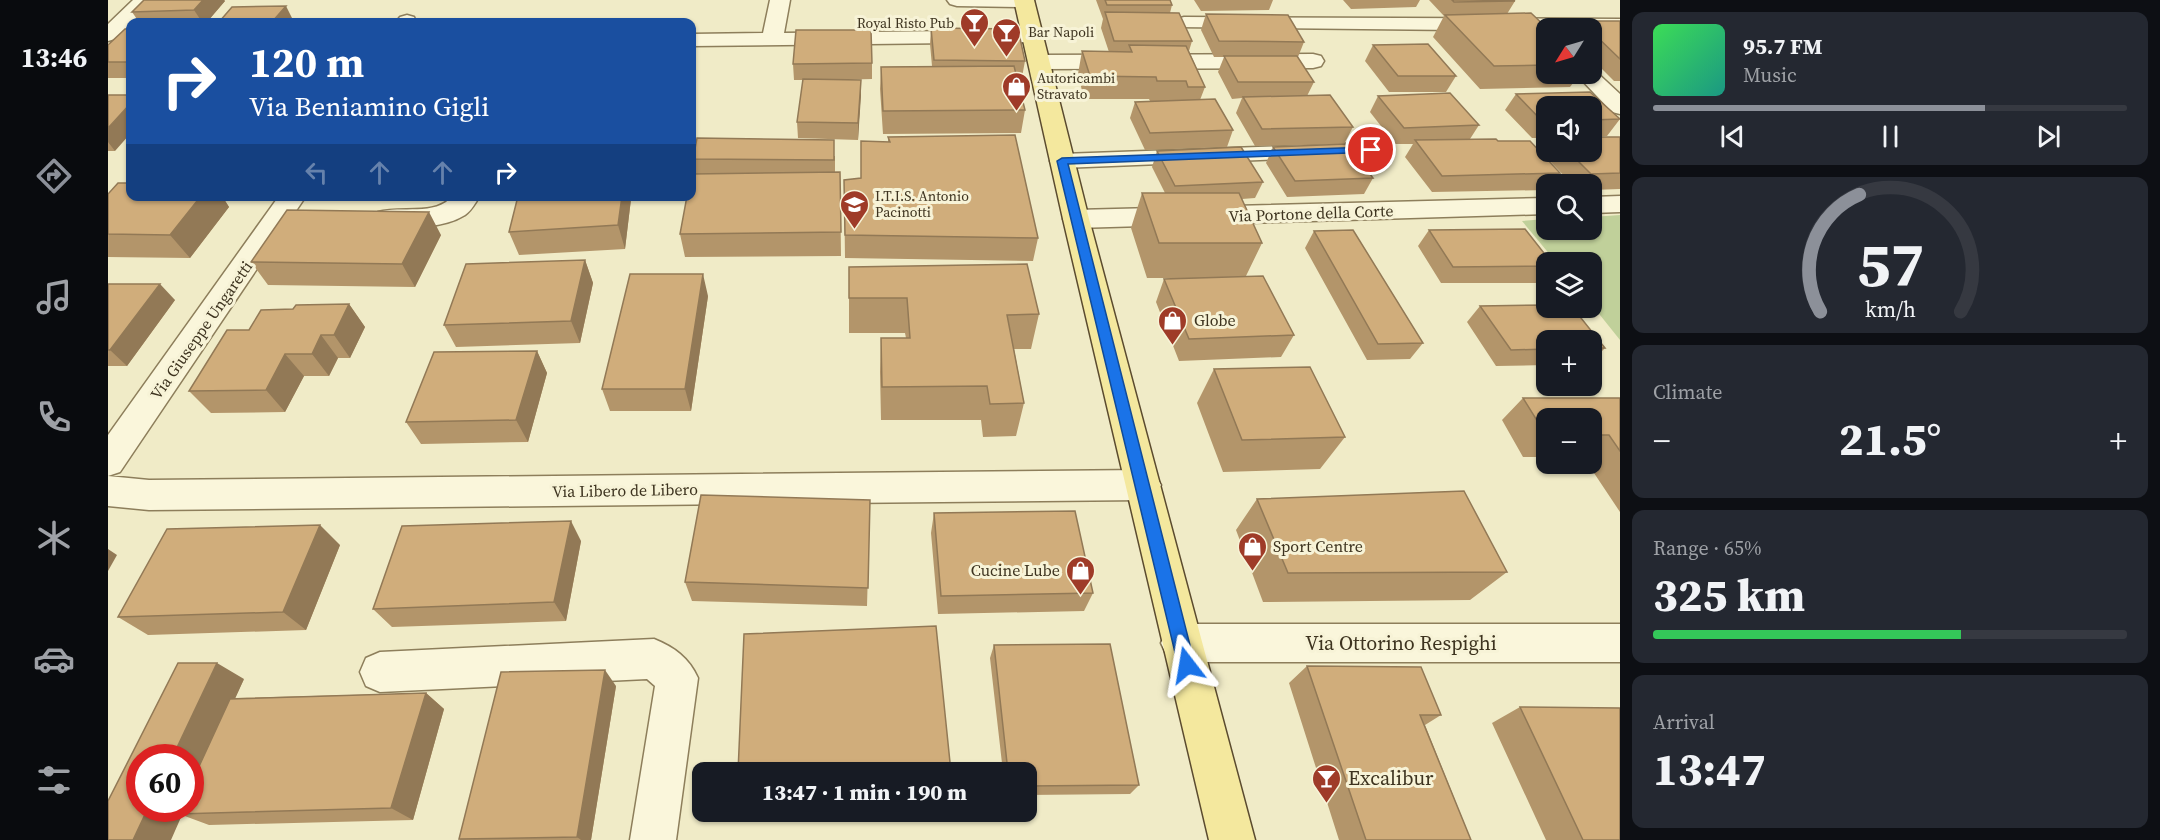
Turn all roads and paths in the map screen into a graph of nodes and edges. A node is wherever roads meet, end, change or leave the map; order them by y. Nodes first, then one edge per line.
1 (145, 0) edge
2 (780, 0) edge
3 (957, 0) edge
4 (986, 0) edge
5 (1024, 1) edge
6 (1184, 23) edge
7 (1620, 25) edge
8 (108, 35) edge
9 (771, 39) junction
10 (696, 40) edge
11 (1037, 49) junction
12 (1313, 61) dead end
13 (1597, 84) edge
14 (1620, 107) edge
15 (1371, 150) dead end
16 (1062, 161) junction
17 (290, 201) edge
18 (465, 201) edge
19 (1620, 204) edge
20 (1602, 205) edge
21 (1536, 206) edge
22 (367, 219) edge
23 (1076, 219) junction
24 (309, 223) edge
25 (275, 225) junction
26 (108, 462) edge
27 (1143, 484) junction
28 (108, 491) edge
29 (1181, 643) junction
30 (1620, 643) edge
31 (380, 672) dead end
32 (653, 840) edge
33 (1232, 840) edge

1 - 8 street
2 - 9 street
3 - 4 street
4 - 5 street
5 - 11 main road
6 - 7 street
9 - 10 street
9 - 11 street
11 - 12 street
11 - 16 main road
13 - 14 street
15 - 16 street
16 - 23 main road
17 - 25 street, Via Giuseppe Ungaretti
18 - 22 street
19 - 20 street
21 - 23 street, Via Portone della Corte
23 - 27 main road
24 - 25 street
25 - 26 street, Via Giuseppe Ungaretti
27 - 28 street, Via Libero de Libero
27 - 29 main road
29 - 30 street, Via Ottorino Respighi
29 - 33 main road
31 - 32 street

